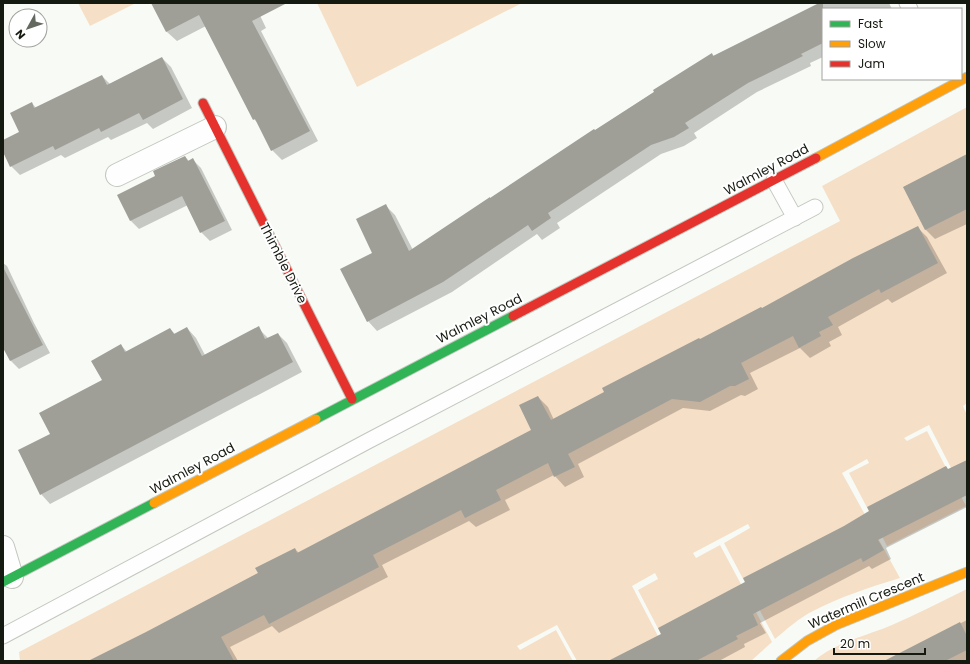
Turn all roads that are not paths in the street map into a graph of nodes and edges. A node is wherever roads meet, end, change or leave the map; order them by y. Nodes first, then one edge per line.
1 (956, 80) edge
2 (942, 84) edge
3 (203, 103) dead end
4 (215, 127) junction
5 (117, 175) dead end
6 (774, 180) junction
7 (815, 207) dead end
8 (795, 218) junction
9 (352, 399) junction
10 (3, 547) edge
11 (967, 572) edge
12 (8, 579) edge
13 (3, 636) edge
14 (781, 661) edge

1 - 2 main road, Walmley Road
2 - 6 main road, Walmley Road
3 - 4 main road, Thimble Drive
4 - 5 street
4 - 9 main road, Thimble Drive
6 - 8 lane
6 - 9 main road, Walmley Road
7 - 8 lane
8 - 13 lane
9 - 12 main road, Walmley Road
10 - 12 street
11 - 14 main road, Watermill Crescent

